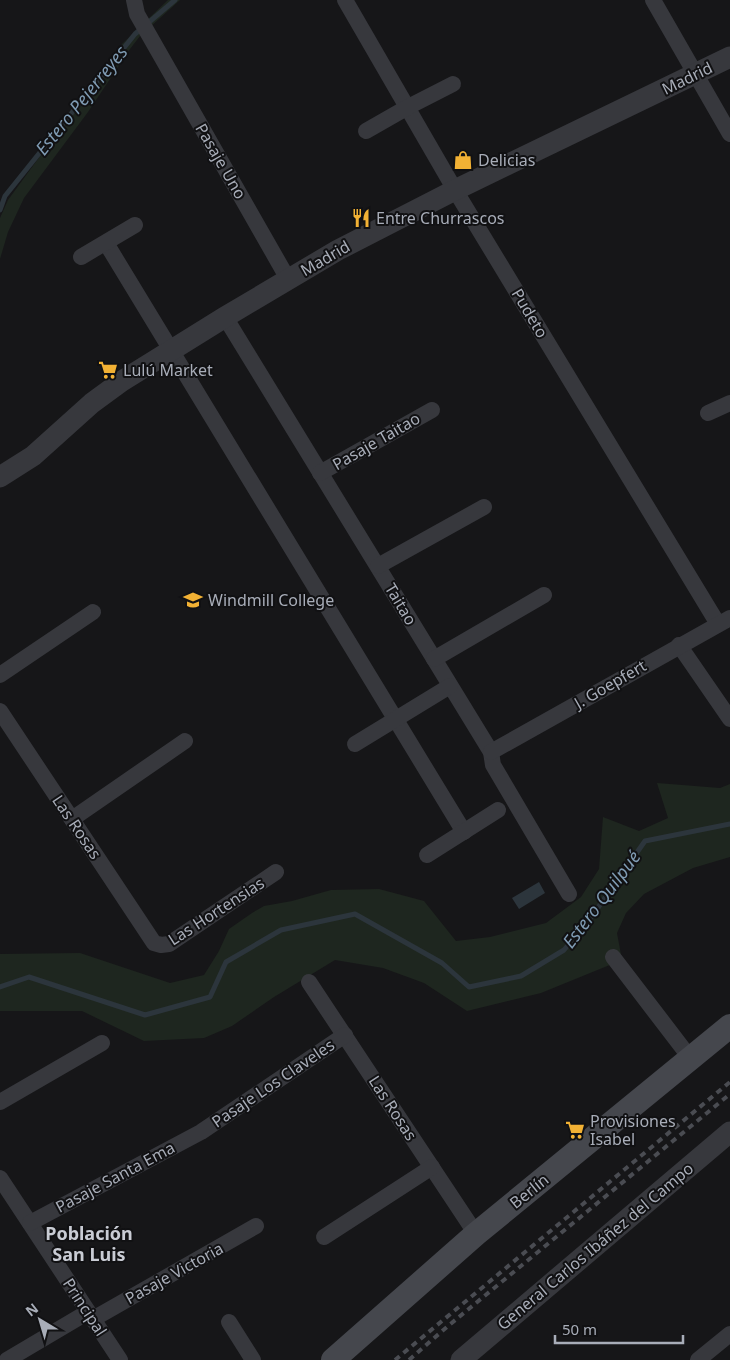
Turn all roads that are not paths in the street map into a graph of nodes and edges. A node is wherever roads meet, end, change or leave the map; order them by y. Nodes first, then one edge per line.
1 (345, 0) edge
2 (653, 0) edge
3 (136, 7) edge
4 (730, 57) edge
5 (695, 74) junction
6 (453, 84) dead end
7 (408, 107) junction
8 (366, 131) dead end
9 (730, 134) edge
10 (456, 190) junction
11 (135, 225) dead end
12 (106, 243) junction
13 (80, 257) dead end
14 (288, 279) junction
15 (225, 317) junction
16 (170, 350) junction
17 (730, 403) edge
18 (432, 410) dead end
19 (708, 414) dead end
20 (320, 473) junction
21 (0, 477) edge
22 (484, 507) dead end
23 (378, 566) junction
24 (544, 595) dead end
25 (93, 612) dead end
26 (724, 621) edge
27 (680, 645) junction
28 (434, 659) junction
29 (0, 676) edge
30 (450, 686) junction
31 (0, 711) edge
32 (730, 719) edge
33 (396, 720) junction
34 (185, 741) dead end
35 (355, 744) dead end
36 (491, 752) junction
37 (498, 810) dead end
38 (72, 819) junction
39 (464, 832) junction
40 (427, 855) dead end
41 (276, 872) dead end
42 (569, 894) dead end
43 (154, 943) joint
44 (613, 957) dead end
45 (309, 982) dead end
46 (730, 1026) edge
47 (345, 1034) junction
48 (102, 1043) dead end
49 (691, 1058) junction
50 (0, 1102) edge
51 (201, 1132) joint
52 (730, 1132) edge
53 (432, 1167) junction
54 (0, 1178) edge
55 (30, 1222) junction
56 (256, 1226) dead end
57 (476, 1234) junction
58 (324, 1237) dead end
59 (91, 1315) junction
60 (229, 1322) dead end
61 (730, 1334) edge
62 (6, 1360) edge
63 (120, 1360) edge
64 (253, 1360) edge
65 (333, 1360) edge
66 (461, 1360) edge
67 (698, 1360) edge

1 - 7 street, Pudeto
2 - 5 street
3 - 14 street, Pasaje Uno
4 - 5 street, Madrid
5 - 9 street
5 - 10 street, Madrid
6 - 7 street
7 - 8 street
7 - 10 street, Pudeto
10 - 14 street, Madrid
10 - 26 street, Pudeto
11 - 12 street
12 - 13 street
12 - 16 street
14 - 15 street, Madrid
15 - 16 street, Madrid
15 - 20 street, Taitao
16 - 21 street, Madrid
16 - 33 street
17 - 19 street
18 - 20 street, Pasaje Taitao
20 - 23 street, Taitao
22 - 23 street
23 - 28 street, Taitao
24 - 28 street
25 - 29 street
26 - 27 street, J. Goepfert
27 - 32 street
27 - 36 street, J. Goepfert
28 - 30 street, Taitao
30 - 33 street
30 - 36 street, Taitao
31 - 38 street, Las Rosas
33 - 35 street
33 - 39 street
34 - 38 street
36 - 42 street, Taitao
37 - 39 street
38 - 43 street, Las Rosas
39 - 40 street
41 - 43 street, Las Hortensias
44 - 49 street
45 - 47 street, Las Rosas
46 - 49 main road, Berlín
47 - 51 street, Pasaje Los Claveles
47 - 53 street, Las Rosas
48 - 50 street
49 - 57 main road, Berlín
51 - 55 street, Pasaje Santa Ema
52 - 66 street, General Carlos Ibáñez del Campo
53 - 57 street, Las Rosas
53 - 58 street
54 - 55 street, Principal
55 - 59 street, Principal
56 - 59 street, Pasaje Victoria
57 - 65 main road, Berlín
59 - 62 street
59 - 63 street, Principal
60 - 64 street
61 - 67 street

